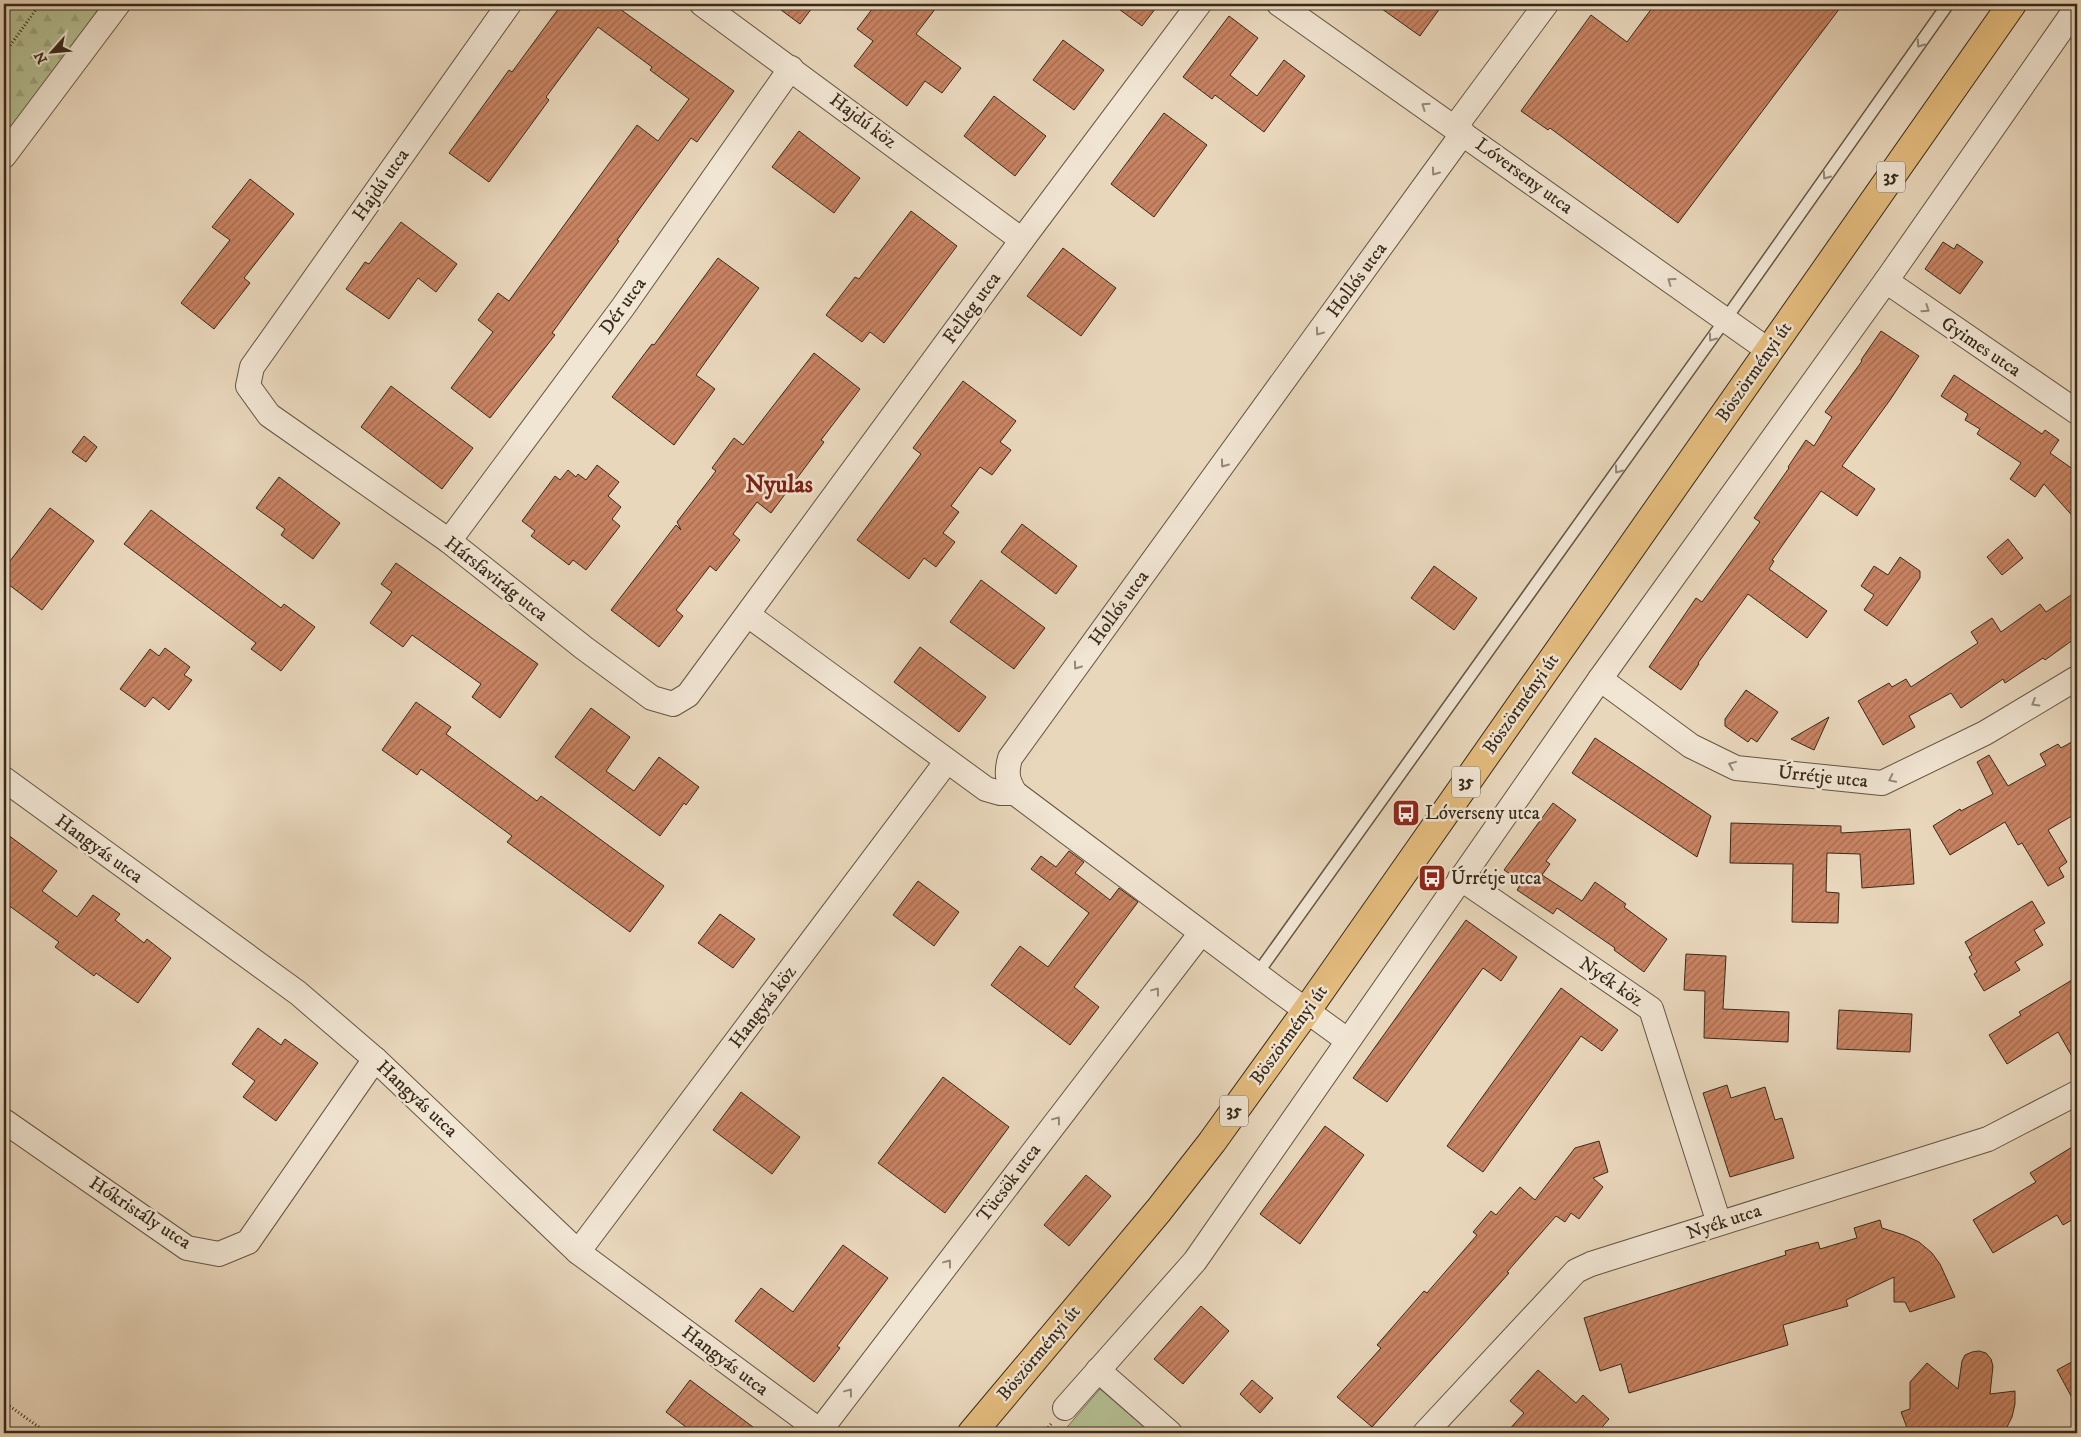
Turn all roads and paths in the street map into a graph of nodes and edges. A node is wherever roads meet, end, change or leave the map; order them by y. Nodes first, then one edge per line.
1 (40, 4) edge
2 (118, 4) edge
3 (510, 4) edge
4 (702, 4) edge
5 (1199, 4) edge
6 (1279, 4) edge
7 (1546, 4) edge
8 (1948, 4) edge
9 (2012, 4) edge
10 (2077, 6) edge
11 (4, 54) edge
12 (791, 68) junction
13 (1459, 130) junction
14 (4, 156) edge
15 (1022, 240) junction
16 (1886, 281) junction
17 (1725, 320) junction
18 (1768, 350) junction
19 (252, 367) joint
20 (2077, 412) edge
21 (449, 540) junction
22 (748, 615) junction
23 (2077, 678) edge
24 (1600, 679) junction
25 (947, 761) junction
26 (4, 779) edge
27 (1016, 793) junction
28 (1460, 878) junction
29 (1201, 933) junction
30 (1257, 974) junction
31 (1307, 1010) junction
32 (1348, 1040) junction
33 (374, 1059) junction
34 (2077, 1093) edge
35 (4, 1121) edge
36 (1719, 1224) junction
37 (578, 1252) junction
38 (1098, 1370) junction
39 (4, 1402) edge
40 (1065, 1408) dead end
41 (819, 1432) edge
42 (47, 1433) edge
43 (972, 1433) edge
44 (1170, 1433) edge
45 (1425, 1433) edge

1 - 11 path
2 - 14 street
3 - 19 street, Hajdú utca
4 - 12 street, Hajdú köz
5 - 15 street, Felleg utca
13 -> 6 street, Lóverseny utca
7 - 13 street, Hollós utca
8 -> 17 lane
9 - 18 main road, Böszörményi út / 35
10 - 16 street
12 - 15 street, Hajdú köz
12 - 21 street, Dér utca
17 -> 13 street, Lóverseny utca
13 -> 27 street, Hollós utca
15 - 22 street, Felleg utca
16 -> 20 street, Gyimes utca
16 - 24 street
17 - 18 street, Lóverseny utca
17 -> 30 lane
18 - 31 main road, Böszörményi út / 35
19 - 21 street, Hársfavirág utca
21 - 22 street, Hársfavirág utca
22 - 25 street
23 -> 24 street, Úrrétje utca
24 - 28 street
25 - 27 street
25 - 37 street, Hangyás köz
26 - 33 street, Hangyás utca
27 - 29 street
28 - 32 street
28 - 36 street, Nyék köz
29 - 30 street
41 -> 29 street, Tücsök utca
30 - 31 street
31 - 32 street
31 - 43 main road, Böszörményi út / 35
32 - 38 street
33 - 35 street, Hókristály utca
33 - 37 street, Hangyás utca
34 - 36 street, Nyék utca
36 - 45 street, Nyék utca
37 - 41 street, Hangyás utca
38 - 40 street
38 - 44 street
39 - 42 path

